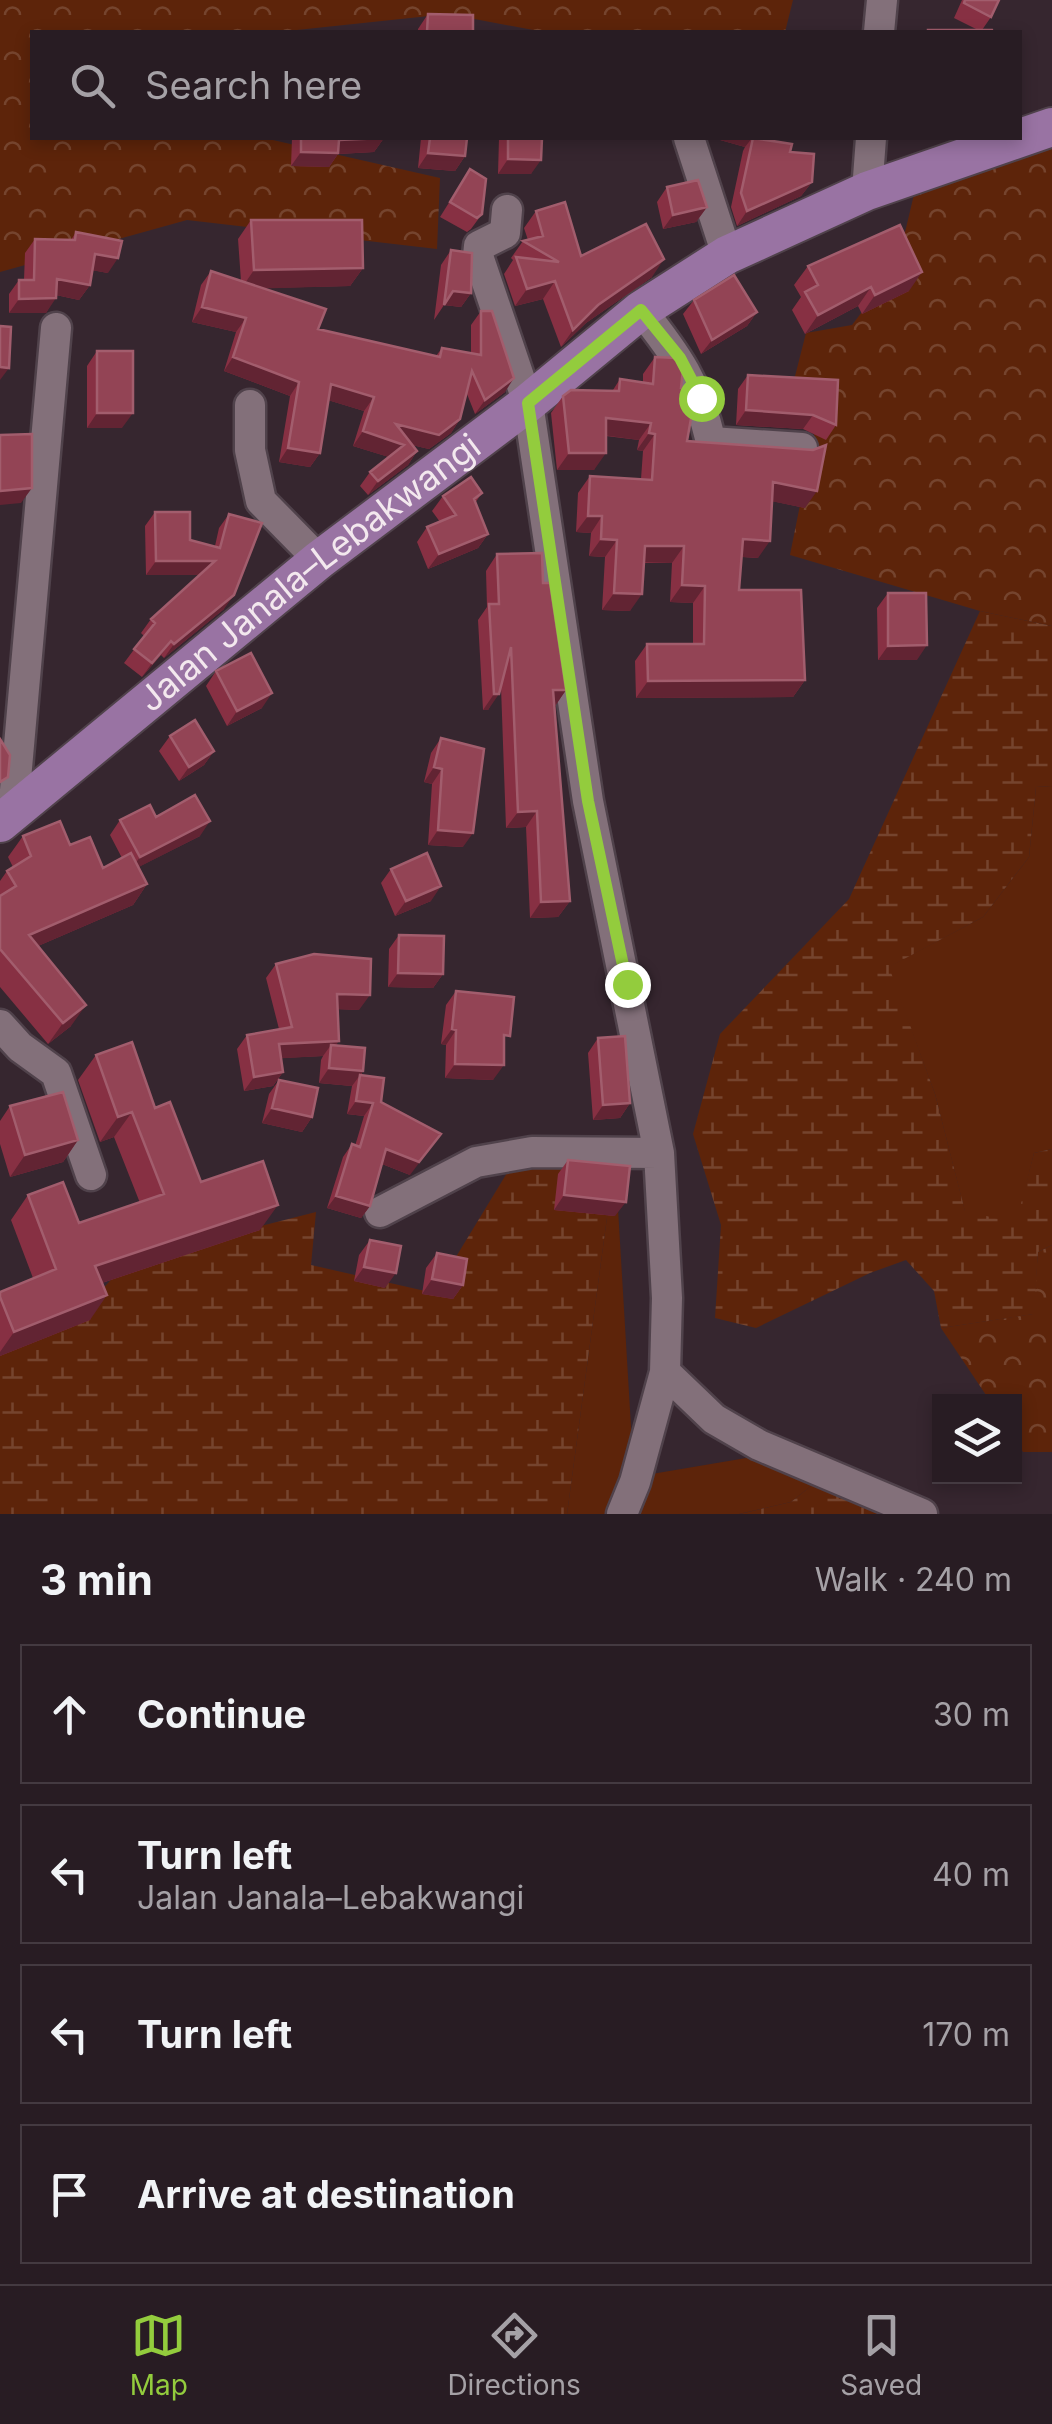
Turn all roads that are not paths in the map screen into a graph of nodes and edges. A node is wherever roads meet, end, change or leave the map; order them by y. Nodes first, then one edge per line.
1 (882, 0) edge
2 (879, 30) edge
3 (1052, 127) edge
4 (1022, 138) edge
5 (690, 140) edge
6 (872, 140) edge
7 (1015, 140) edge
8 (867, 192) junction
9 (508, 210) dead end
10 (727, 255) junction
11 (641, 310) junction
12 (56, 328) dead end
13 (528, 403) junction
14 (250, 405) dead end
15 (802, 448) edge
16 (318, 560) junction
17 (6, 818) edge
18 (0, 1025) edge
19 (659, 1153) junction
20 (91, 1175) dead end
21 (380, 1212) dead end
22 (666, 1372) junction
23 (622, 1514) edge
24 (922, 1514) edge

1 - 2 street
3 - 4 main road, Jalan Janala–Lebakwangi
5 - 10 street
6 - 8 street
7 - 8 main road, Jalan Janala–Lebakwangi
8 - 10 main road, Jalan Janala–Lebakwangi
9 - 13 street
10 - 11 main road, Jalan Janala–Lebakwangi
11 - 13 main road, Jalan Janala–Lebakwangi
11 - 15 street
12 - 17 street
13 - 16 main road, Jalan Janala–Lebakwangi
13 - 19 street
14 - 16 street
16 - 17 main road, Jalan Janala–Lebakwangi
18 - 20 street
19 - 21 street
19 - 22 street
22 - 23 street
22 - 24 street

